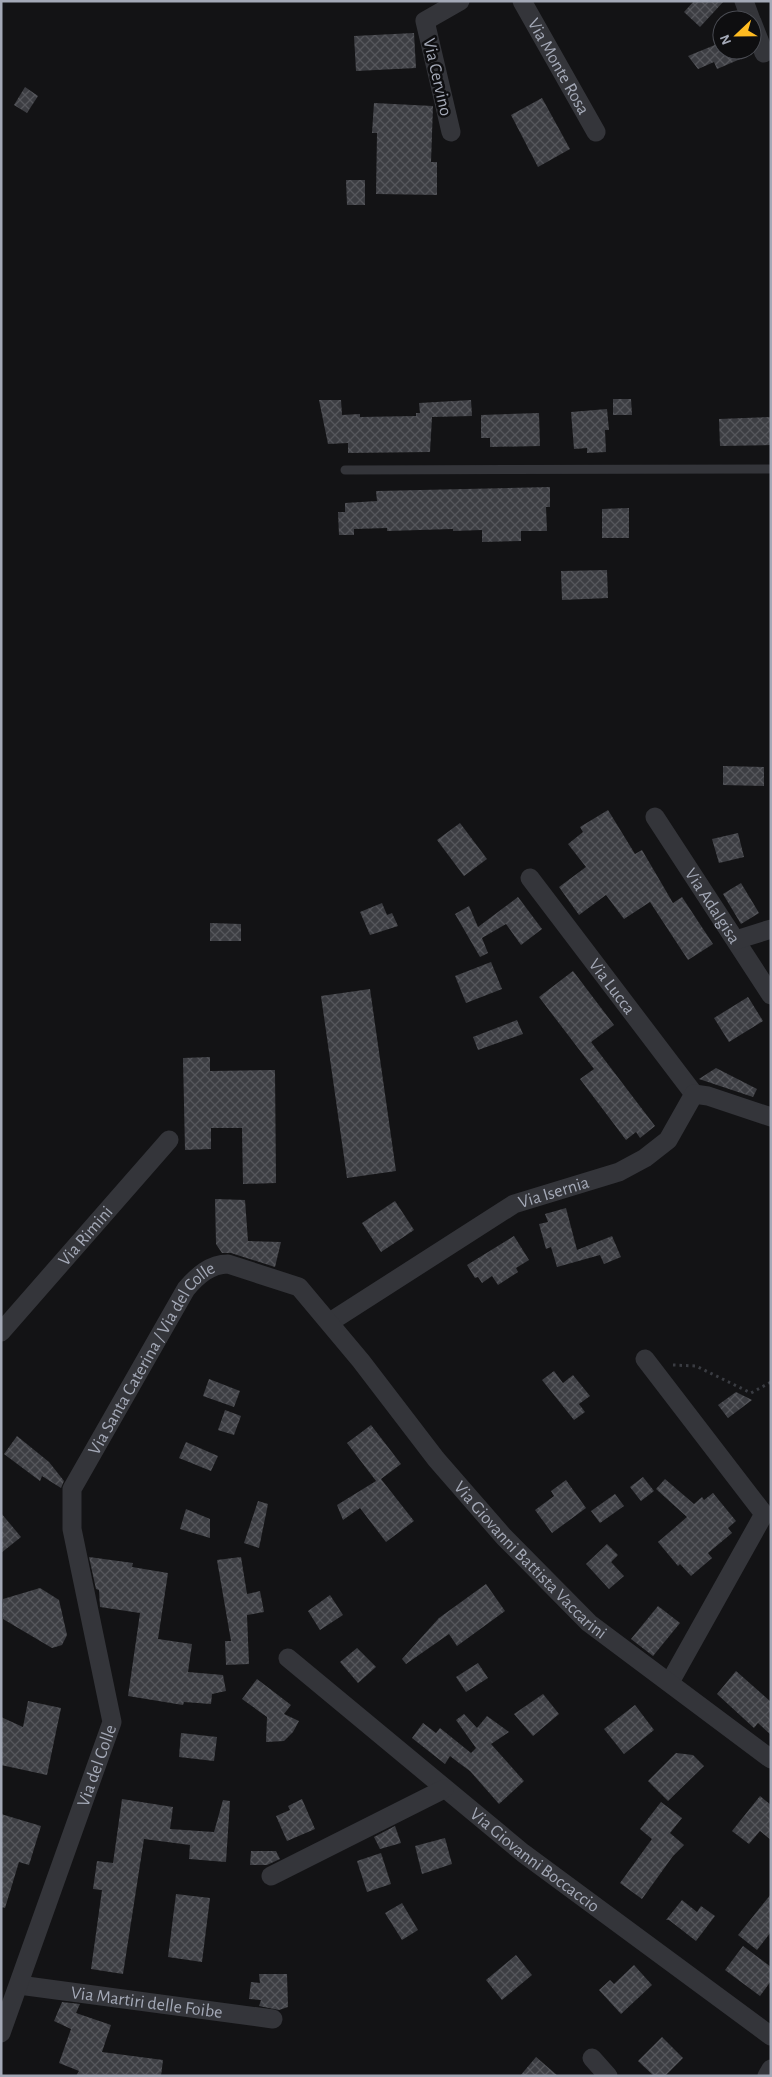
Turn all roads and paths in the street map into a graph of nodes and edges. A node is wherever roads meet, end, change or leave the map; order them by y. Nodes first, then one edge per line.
1 (460, 1) edge
2 (522, 1) edge
3 (762, 48) edge
4 (764, 53) dead end
5 (451, 132) dead end
6 (596, 132) dead end
7 (771, 469) edge
8 (345, 470) dead end
9 (655, 818) dead end
10 (530, 878) dead end
11 (771, 929) edge
12 (736, 940) junction
13 (771, 995) edge
14 (694, 1094) junction
15 (771, 1117) edge
16 (169, 1140) dead end
17 (330, 1322) junction
18 (1, 1332) edge
19 (645, 1359) joint
20 (771, 1382) edge
21 (72, 1489) joint
22 (767, 1517) edge
23 (288, 1658) dead end
24 (670, 1682) junction
25 (771, 1759) edge
26 (444, 1789) junction
27 (271, 1876) dead end
28 (19, 1985) junction
29 (273, 2019) dead end
30 (1, 2033) edge
31 (771, 2036) edge
32 (592, 2058) dead end
33 (771, 2069) edge
34 (608, 2076) edge
35 (767, 2076) edge

1 - 5 street, Via Cervino
2 - 6 street, Via Monte Rosa
3 - 4 street
7 - 8 lane
9 - 12 street, Via Adalgisa
10 - 14 street, Via Lucca
11 - 12 street
12 - 13 street, Via Adalgisa
14 - 15 street
14 - 17 street, Via Isernia
16 - 18 street, Via Rimini
17 - 21 street, Via Santa Caterina / Via del Colle
17 - 24 street, Via Giovanni Battista Vaccarini
19 - 20 path
19 - 22 street
21 - 28 street, Via del Colle
22 - 24 street
23 - 26 street, Via Giovanni Boccaccio
24 - 25 street, Via Giovanni Battista Vaccarini
26 - 27 street
26 - 31 street, Via Giovanni Boccaccio
28 - 29 street, Via Martiri delle Foibe
28 - 30 street, Via del Colle
32 - 34 street
33 - 35 street

